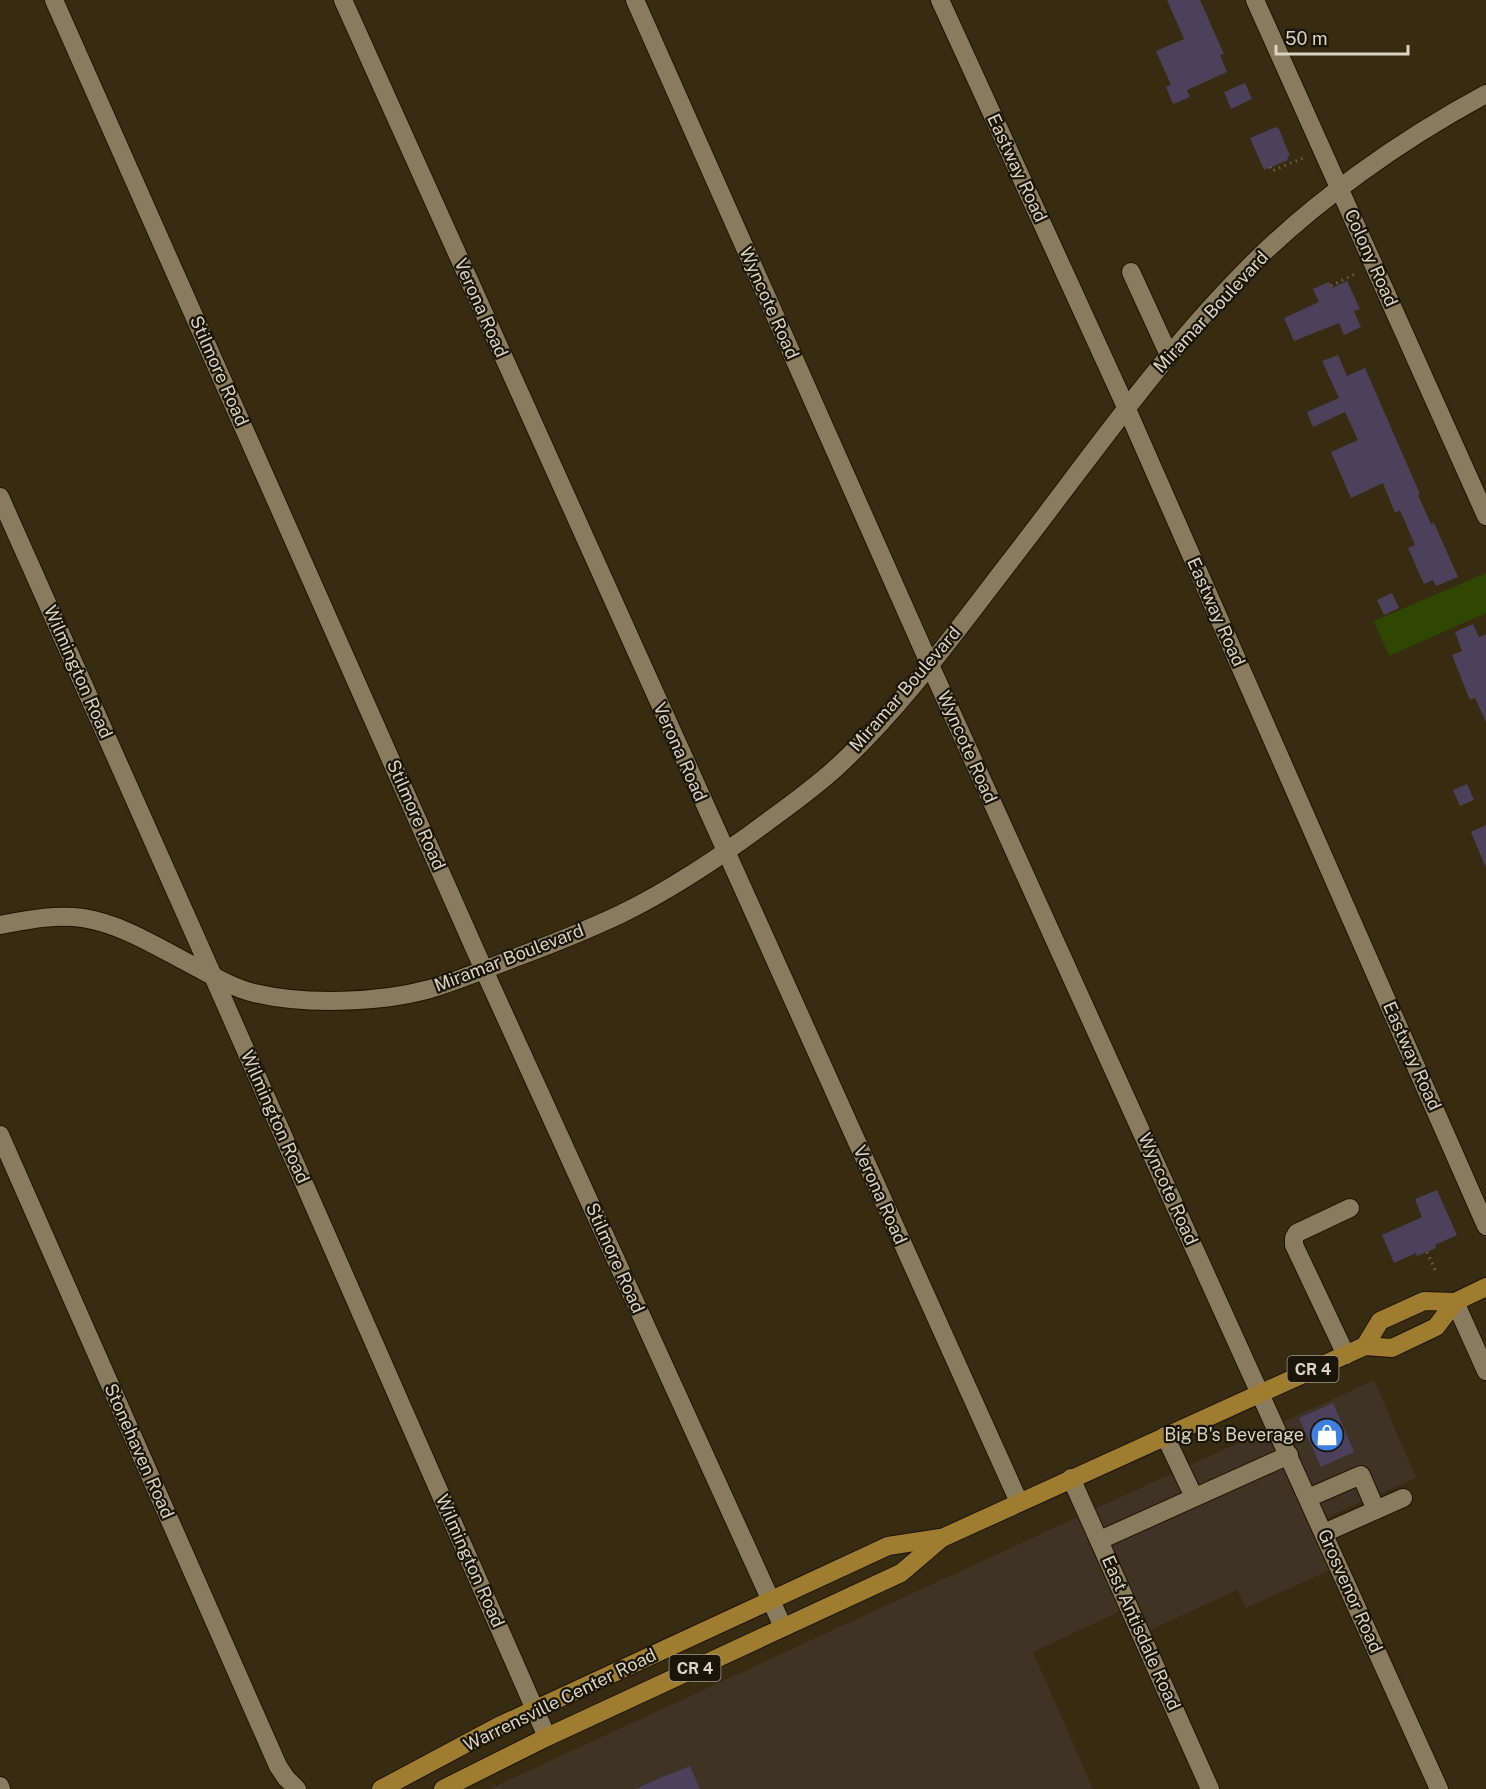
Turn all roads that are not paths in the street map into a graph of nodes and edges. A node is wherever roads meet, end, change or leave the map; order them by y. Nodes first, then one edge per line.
1 (54, 0) edge
2 (343, 0) edge
3 (635, 0) edge
4 (940, 0) edge
5 (1255, 0) edge
6 (1486, 94) edge
7 (1340, 189) junction
8 (1131, 272) dead end
9 (1169, 354) junction
10 (1126, 407) junction
11 (0, 497) edge
12 (1486, 516) edge
13 (930, 665) junction
14 (725, 853) junction
15 (0, 925) edge
16 (484, 970) junction
17 (213, 976) junction
18 (0, 1135) edge
19 (1350, 1208) dead end
20 (1486, 1226) edge
21 (1486, 1287) edge
22 (1455, 1302) junction
23 (1365, 1346) junction
24 (1346, 1355) junction
25 (1486, 1371) edge
26 (1261, 1393) junction
27 (1165, 1436) junction
28 (1288, 1455) junction
29 (1071, 1478) junction
30 (1194, 1497) junction
31 (1308, 1498) junction
32 (1403, 1498) dead end
33 (1019, 1502) junction
34 (1376, 1510) junction
35 (1324, 1533) junction
36 (950, 1535) junction
37 (1100, 1540) junction
38 (772, 1601) junction
39 (783, 1627) junction
40 (536, 1709) junction
41 (547, 1737) junction
42 (278, 1766) junction
43 (282, 1789) edge
44 (297, 1789) edge
45 (381, 1789) edge
46 (443, 1789) edge
47 (1210, 1789) edge
48 (1439, 1789) edge

1 - 16 street, Stilmore Road
2 - 14 street, Verona Road
3 - 13 street, Wyncote Road
4 - 10 street, Eastway Road
5 - 7 street, Colony Road
6 - 7 street, Miramar Boulevard
7 - 9 street, Miramar Boulevard
7 - 12 street, Colony Road
8 - 9 street
9 - 10 street, Miramar Boulevard
10 - 13 street, Miramar Boulevard
10 - 20 street, Eastway Road
11 - 17 street, Wilmington Road
13 - 14 street, Miramar Boulevard
13 - 26 street, Wyncote Road
14 - 16 street, Miramar Boulevard
14 - 33 street, Verona Road
15 - 17 street, Miramar Boulevard
16 - 17 street, Miramar Boulevard
16 - 38 street, Stilmore Road
17 - 40 street, Wilmington Road
18 - 42 street, Stonehaven Road
19 - 24 street
21 - 22 main road, Warrensville Center Road / CR 4
22 - 23 main road, Warrensville Center Road / CR 4
22 - 23 main road, Warrensville Center Road / CR 4
22 - 25 street
23 - 24 main road, Warrensville Center Road / CR 4
24 - 26 main road, Warrensville Center Road / CR 4
26 - 27 main road, Warrensville Center Road / CR 4
26 - 28 street, Grosvenor Road
27 - 29 main road, Warrensville Center Road / CR 4
27 - 30 street
28 - 30 street
28 - 31 street, Grosvenor Road
29 - 33 main road, Warrensville Center Road / CR 4
29 - 37 street, East Antisdale Road
30 - 37 street
31 - 34 street
31 - 35 street, Grosvenor Road
32 - 34 street
33 - 36 main road, Warrensville Center Road / CR 4
34 - 35 street
35 - 48 street, Grosvenor Road
36 - 38 main road, Warrensville Center Road / CR 4
36 - 39 main road, Warrensville Center Road / CR 4
37 - 47 street, East Antisdale Road
38 - 39 street, Stilmore Road
38 - 40 main road, Warrensville Center Road / CR 4
39 - 41 main road, Warrensville Center Road / CR 4
40 - 41 street, Wilmington Road
40 - 45 main road, Warrensville Center Road / CR 4
41 - 46 main road, Warrensville Center Road / CR 4
42 - 43 street, Stonehaven Road
42 - 44 street, Stonehaven Road

